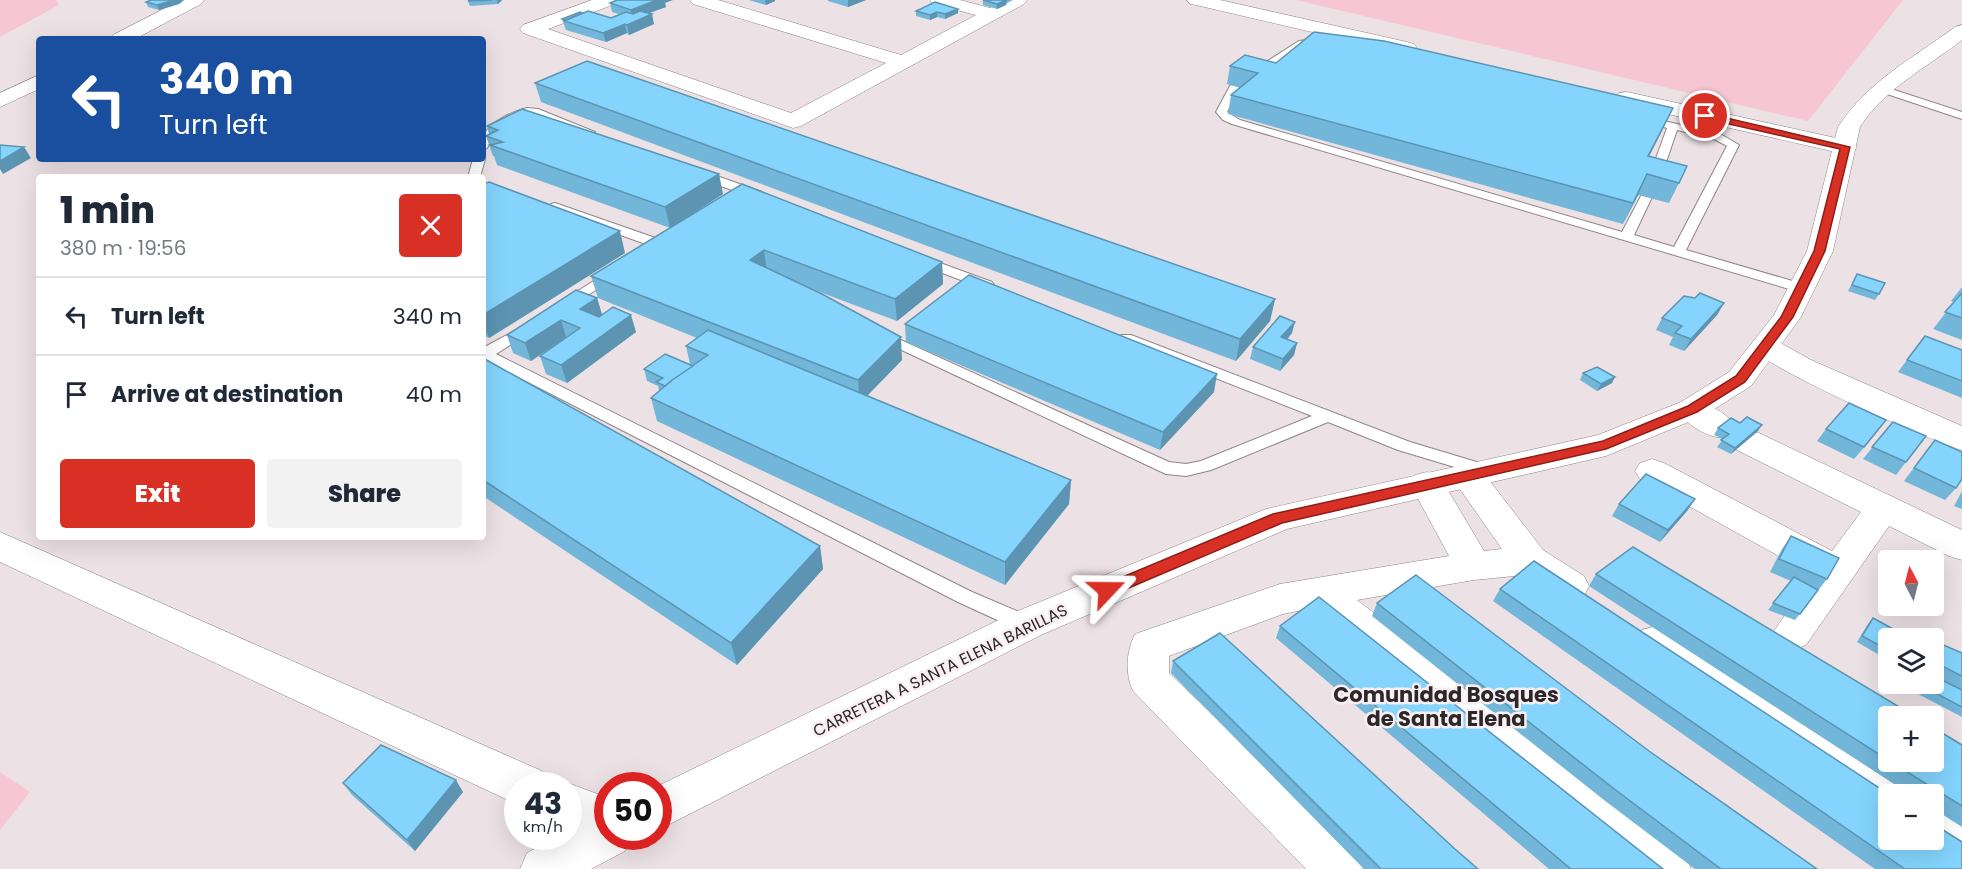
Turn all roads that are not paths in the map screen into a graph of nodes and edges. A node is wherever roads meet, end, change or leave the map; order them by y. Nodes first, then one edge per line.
1 (195, 0) edge
2 (609, 0) edge
3 (699, 0) edge
4 (939, 0) edge
5 (1018, 0) edge
6 (1196, 0) edge
7 (993, 14) junction
8 (126, 36) edge
9 (1959, 37) edge
10 (1327, 45) edge
11 (1427, 53) edge
12 (904, 62) junction
13 (1250, 75) edge
14 (36, 82) edge
15 (1235, 86) edge
16 (1882, 89) junction
17 (1612, 95) edge
18 (0, 100) edge
19 (1962, 116) edge
20 (1638, 117) edge
21 (1673, 126) junction
22 (600, 136) edge
23 (486, 141) edge
24 (1845, 147) junction
25 (687, 169) edge
26 (1654, 180) edge
27 (742, 189) junction
28 (1646, 197) edge
29 (538, 201) edge
30 (723, 201) edge
31 (774, 202) edge
32 (1626, 237) junction
33 (1678, 253) junction
34 (905, 254) edge
35 (1801, 288) junction
36 (1005, 292) edge
37 (865, 328) edge
38 (1117, 335) edge
39 (1766, 347) junction
40 (486, 352) edge
41 (486, 354) edge
42 (1692, 409) junction
43 (1328, 416) junction
44 (1962, 439) edge
45 (1652, 471) dead end
46 (1478, 473) junction
47 (1427, 484) junction
48 (1883, 508) junction
49 (0, 546) edge
50 (1962, 546) edge
51 (1530, 560) junction
52 (1474, 566) junction
53 (1837, 572) junction
54 (1319, 592) junction
55 (1027, 624) junction
56 (1792, 634) dead end
57 (504, 776) edge
58 (1878, 785) edge
59 (672, 802) edge
60 (1944, 827) edge
61 (1962, 839) edge
62 (594, 842) edge
63 (544, 869) edge
64 (1339, 869) edge
65 (1667, 869) edge

1 - 8 street
2 - 12 street
3 - 12 street
4 - 7 street
5 - 7 street
6 - 11 street
7 - 12 street
9 - 16 street, CARRETERA A SANTA ELENA BARILLAS
10 - 13 lane
14 - 18 street
15 - 32 lane
16 - 19 lane
16 - 24 street, CARRETERA A SANTA ELENA BARILLAS
17 - 24 street
20 - 21 lane
21 - 26 lane
21 - 33 lane
22 - 23 lane
24 - 35 street, CARRETERA A SANTA ELENA BARILLAS
25 - 27 lane
27 - 30 lane
27 - 31 lane
28 - 32 lane
29 - 40 lane
32 - 33 lane
33 - 35 lane
34 - 36 lane
35 - 39 street, CARRETERA A SANTA ELENA BARILLAS
37 - 43 lane
38 - 43 lane
39 - 42 street, CARRETERA A SANTA ELENA BARILLAS
39 - 44 street
41 - 55 lane
42 - 46 street, CARRETERA A SANTA ELENA BARILLAS
42 - 48 street
43 - 46 lane
45 - 53 street
46 - 47 street, CARRETERA A SANTA ELENA BARILLAS
46 - 51 street
47 - 52 street
47 - 55 street, CARRETERA A SANTA ELENA BARILLAS
48 - 50 street
48 - 53 street
49 - 57 street
51 - 52 street
51 - 58 street
52 - 54 street
53 - 56 street
54 - 64 street
54 - 65 street
55 - 59 street, CARRETERA A SANTA ELENA BARILLAS
60 - 61 street
62 - 63 street

